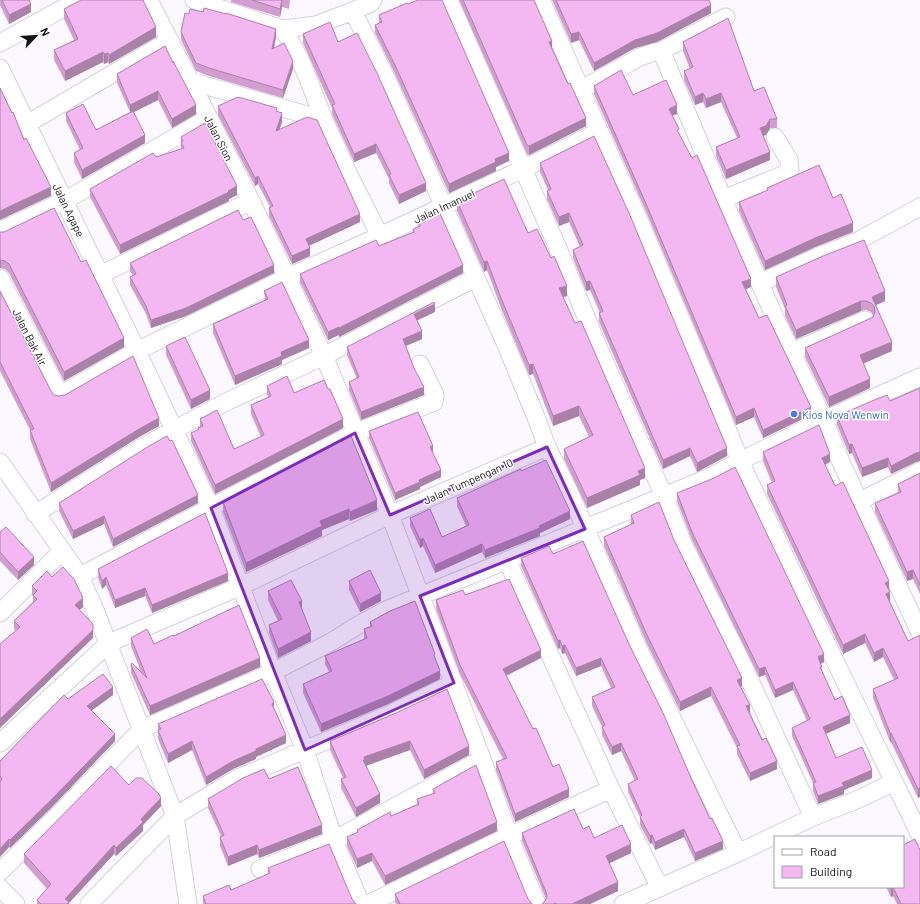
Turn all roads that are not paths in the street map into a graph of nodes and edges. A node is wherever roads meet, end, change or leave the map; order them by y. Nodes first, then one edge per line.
1 (78, 0) edge
2 (149, 0) edge
3 (194, 0) edge
4 (373, 0) edge
5 (448, 0) edge
6 (546, 2) edge
7 (353, 11) junction
8 (726, 17) edge
9 (283, 29) junction
10 (170, 40) junction
11 (0, 43) edge
12 (659, 52) junction
13 (0, 68) edge
14 (190, 81) junction
15 (580, 90) junction
16 (209, 118) junction
17 (324, 120) junction
18 (27, 124) junction
19 (599, 131) junction
20 (775, 137) dead end
21 (523, 169) junction
22 (723, 198) junction
23 (64, 201) junction
24 (251, 201) junction
25 (444, 206) junction
26 (920, 206) edge
27 (0, 231) edge
28 (380, 236) junction
29 (100, 275) junction
30 (288, 277) junction
31 (0, 278) edge
32 (475, 278) junction
33 (760, 283) junction
34 (864, 320) edge
35 (137, 351) junction
36 (792, 352) junction
37 (324, 356) junction
38 (420, 364) dead end
39 (920, 377) edge
40 (60, 395) joint
41 (824, 420) junction
42 (174, 430) junction
43 (355, 433) junction
44 (547, 446) junction
45 (740, 461) junction
46 (0, 462) edge
47 (920, 471) edge
48 (664, 496) junction
49 (860, 501) junction
50 (211, 508) junction
51 (35, 514) junction
52 (390, 515) junction
53 (585, 529) junction
54 (62, 551) junction
55 (507, 560) junction
56 (80, 576) junction
57 (241, 586) junction
58 (420, 596) junction
59 (2, 607) edge
60 (920, 633) edge
61 (109, 643) junction
62 (273, 672) junction
63 (454, 683) junction
64 (142, 730) junction
65 (0, 744) edge
66 (305, 750) junction
67 (482, 759) junction
68 (894, 782) junction
69 (611, 789) junction
70 (175, 816) junction
71 (813, 817) junction
72 (920, 835) edge
73 (509, 836) junction
74 (334, 840) junction
75 (738, 853) junction
76 (260, 869) dead end
77 (0, 872) edge
78 (0, 888) edge
79 (660, 888) junction
80 (16, 904) edge
81 (89, 904) edge
82 (188, 904) edge
83 (361, 904) edge
84 (368, 904) edge
85 (537, 904) edge
86 (623, 904) edge

1 - 11 street
2 - 10 street, Jalan Sion
3 - 9 street
4 - 7 street
5 - 21 street
6 - 15 street
7 - 9 street
7 - 25 street
8 - 12 street
9 - 17 street
10 - 14 street, Jalan Sion
10 - 18 street
12 - 15 street
12 - 22 street
13 - 18 street, Jalan Agape
14 - 16 street, Jalan Sion
14 - 17 street
15 - 19 street
16 - 23 street
16 - 24 street, Jalan Sion
17 - 28 street
18 - 23 street, Jalan Agape
19 - 21 street, Jalan Imanuel
19 - 45 street
20 - 22 street
21 - 25 street, Jalan Imanuel
21 - 48 street
22 - 33 street
23 - 27 street
23 - 29 street, Jalan Agape
24 - 29 street
24 - 30 street, Jalan Sion
25 - 28 street, Jalan Imanuel
25 - 32 street
26 - 33 street
28 - 30 street, Jalan Imanuel
29 - 35 street, Jalan Agape
30 - 35 street, Jalan Imanuel
30 - 37 street, Jalan Sion
31 - 40 street, Jalan Bak Air
32 - 37 street
32 - 44 street
33 - 36 street
34 - 36 street
35 - 40 street, Jalan Imanuel
35 - 42 street, Jalan Agape
36 - 41 street
37 - 42 street
37 - 43 street, Jalan Sion
38 - 43 street
39 - 41 street
41 - 45 street
41 - 49 street
42 - 50 street, Jalan Agape
42 - 51 street
43 - 50 street
43 - 52 street, Jalan Sion
44 - 52 street, Jalan Tumpengan 10
44 - 53 street
45 - 48 street
45 - 68 street
46 - 51 street
47 - 49 street
48 - 53 street
48 - 71 street
49 - 60 street
50 - 56 street
50 - 57 street, Jalan Agape
51 - 54 street
52 - 57 street, Jalan Tumpengan 10
52 - 58 street, Jalan Sion
53 - 55 street
53 - 75 street
54 - 56 street
54 - 59 street
55 - 58 street
55 - 69 street
56 - 61 street
57 - 61 street, Jalan Tumpengan 10
57 - 62 street, Jalan Agape
58 - 62 street
58 - 63 street, Jalan Sion
61 - 64 street
61 - 65 street, Jalan Tumpengan 10
62 - 64 street
62 - 66 street, Jalan Agape
63 - 66 street
63 - 67 street, Jalan Sion
64 - 70 street
64 - 77 street
66 - 70 street
66 - 74 street, Jalan Agape
67 - 73 street, Jalan Sion
67 - 74 street
68 - 71 street
68 - 72 street
69 - 73 street
69 - 79 street
70 - 81 street
70 - 82 street
71 - 75 street
73 - 84 street
73 - 85 street, Jalan Sion
74 - 76 street
74 - 83 street, Jalan Agape
75 - 79 street
78 - 80 street
79 - 86 street

